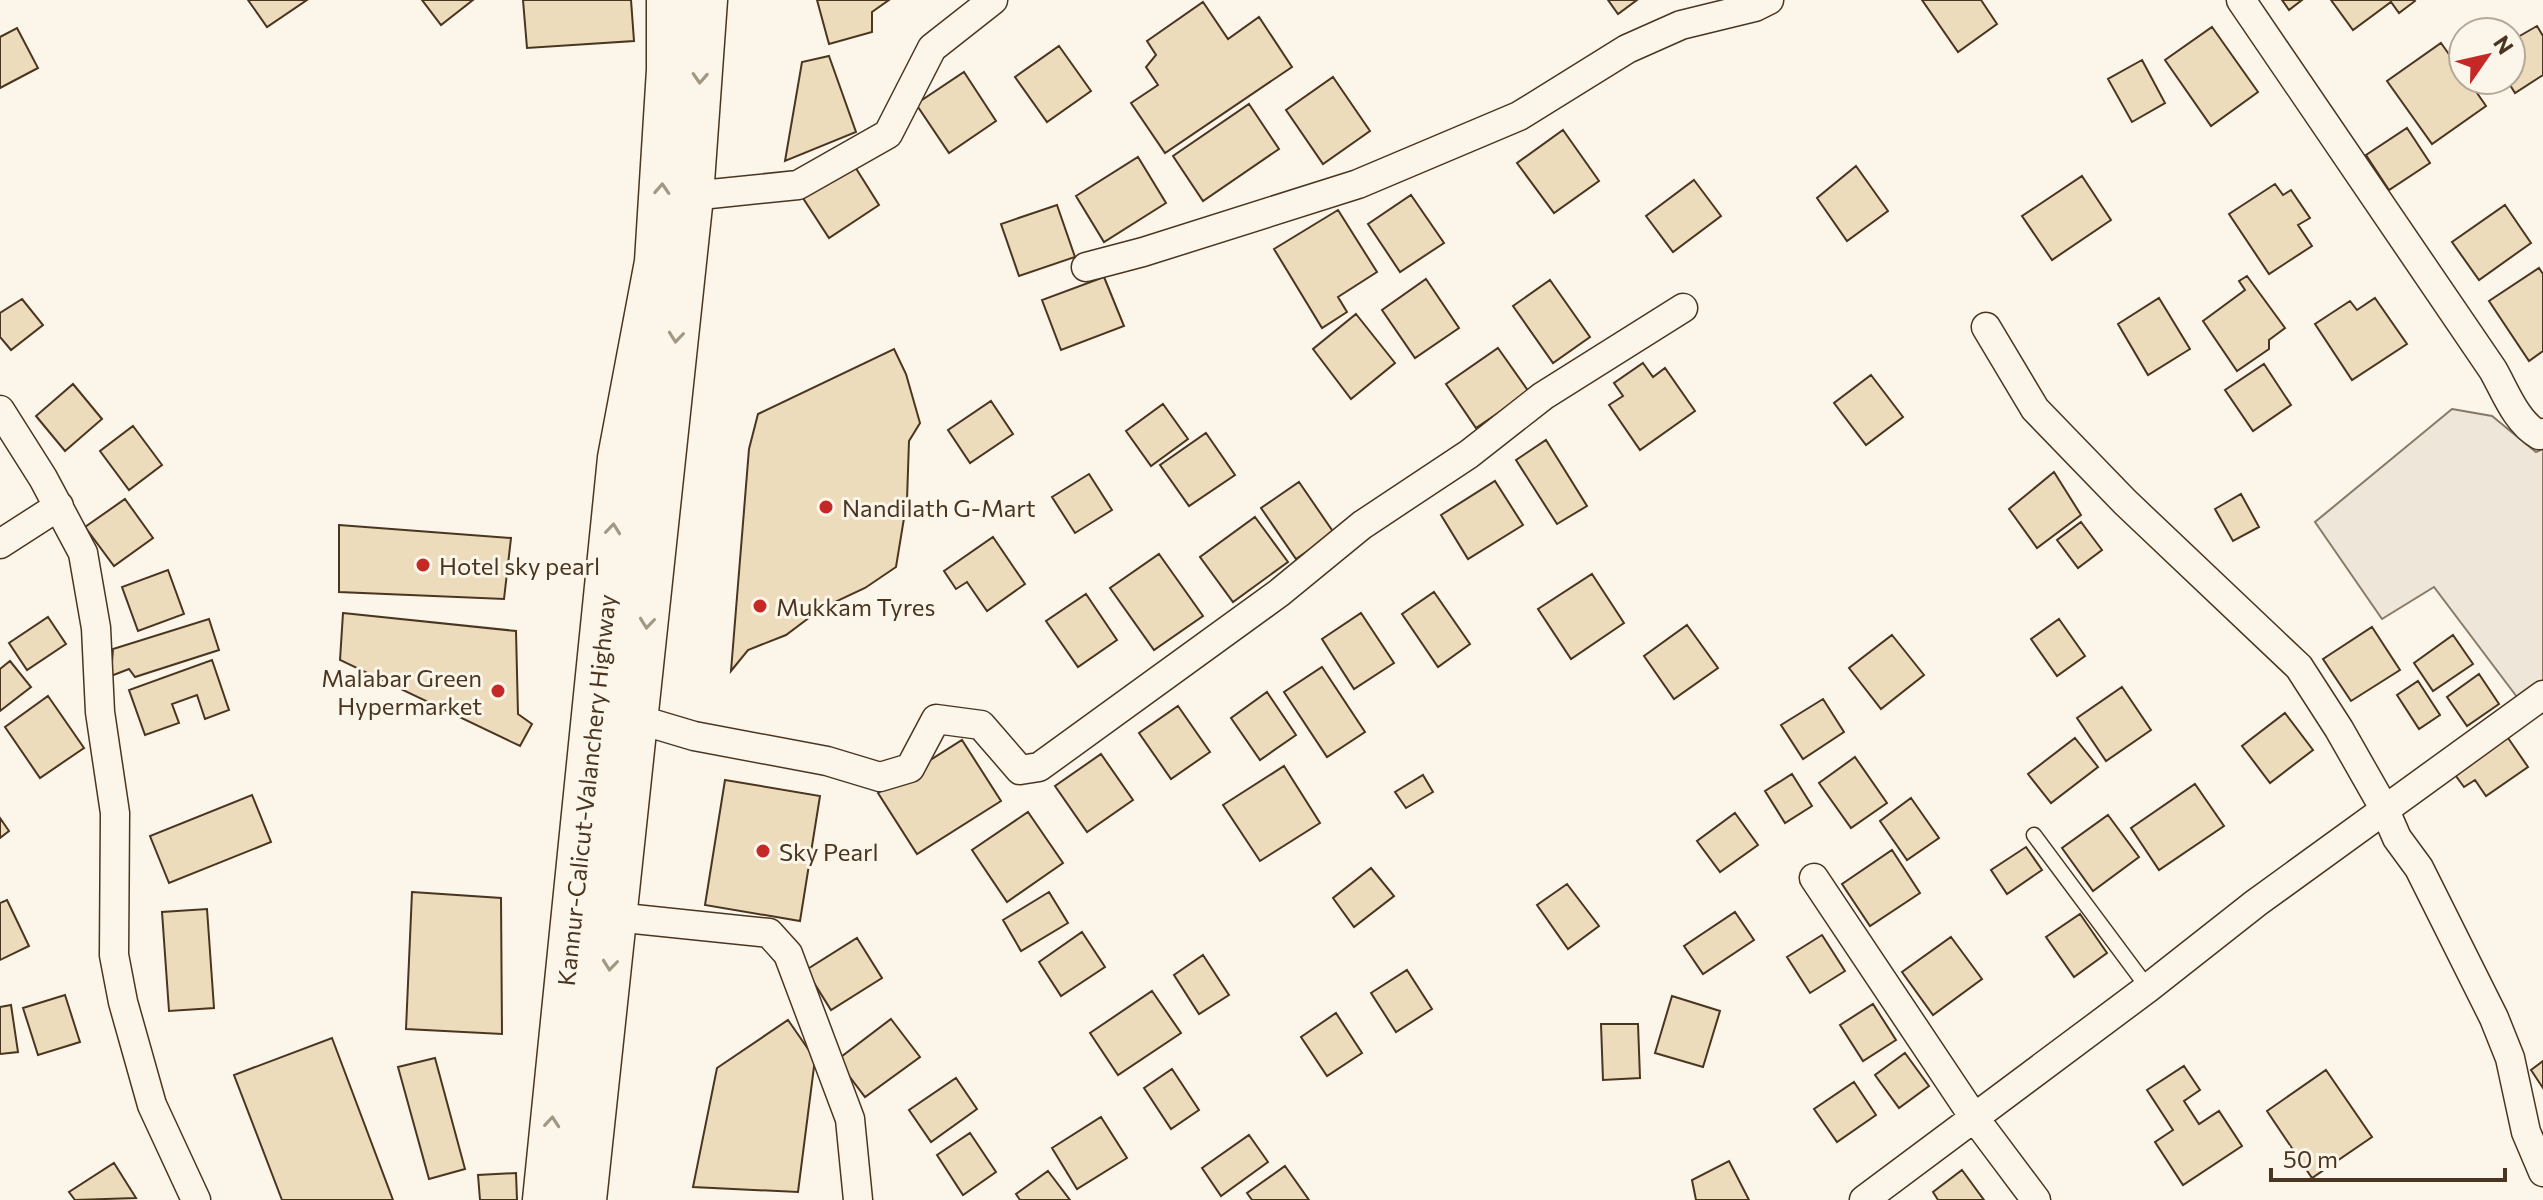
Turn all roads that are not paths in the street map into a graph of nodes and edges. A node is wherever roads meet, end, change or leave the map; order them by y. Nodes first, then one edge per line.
1 (669, 0) edge
2 (705, 0) edge
3 (993, 0) edge
4 (1769, 0) edge
5 (2241, 0) edge
6 (691, 196) junction
7 (1086, 267) dead end
8 (1683, 308) dead end
9 (1986, 327) dead end
10 (0, 410) edge
11 (2543, 433) edge
12 (59, 506) junction
13 (0, 544) edge
14 (2543, 695) edge
15 (637, 719) junction
16 (2384, 808) junction
17 (2034, 835) dead end
18 (1814, 878) dead end
19 (615, 917) junction
20 (2148, 988) junction
21 (1973, 1116) junction
22 (2543, 1172) edge
23 (196, 1200) edge
24 (545, 1200) edge
25 (584, 1200) edge
26 (858, 1200) edge
27 (1864, 1200) edge
28 (2036, 1200) edge

24 -> 1 highway, Kannur-Calicut-Valanchery Highway
2 -> 6 highway, Kannur-Calicut-Valanchery Highway
3 - 6 street
4 - 7 street
5 - 11 street
6 -> 15 highway, Kannur-Calicut-Valanchery Highway
8 - 15 street
9 - 16 street
10 - 12 street
12 - 13 street
12 - 23 street
14 - 16 street
15 - 19 highway, Kannur-Calicut-Valanchery Highway
16 - 20 street
16 - 22 street
17 - 20 lane
18 - 21 street
19 -> 25 highway, Kannur-Calicut-Valanchery Highway
19 - 26 street
20 - 21 street
21 - 27 street
21 - 28 street

